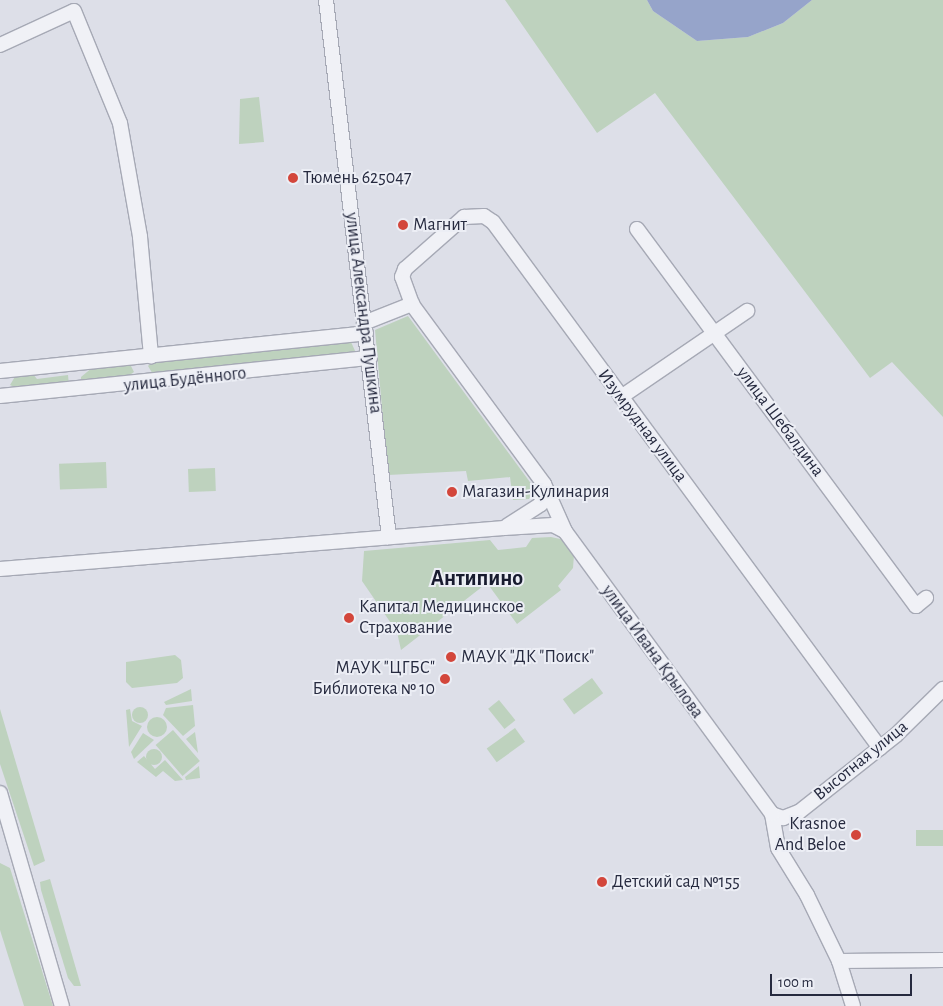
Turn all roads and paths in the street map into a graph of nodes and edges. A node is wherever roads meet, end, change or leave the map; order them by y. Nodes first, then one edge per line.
1 (326, 0) edge
2 (0, 45) edge
3 (637, 229) dead end
4 (412, 304) junction
5 (747, 311) dead end
6 (365, 328) junction
7 (715, 334) junction
8 (151, 356) junction
9 (370, 358) junction
10 (0, 371) edge
11 (0, 396) edge
12 (621, 397) junction
13 (544, 484) junction
14 (504, 528) junction
15 (565, 531) junction
16 (389, 537) junction
17 (0, 569) edge
18 (926, 598) dead end
19 (943, 690) edge
20 (880, 748) junction
21 (0, 793) edge
22 (772, 814) junction
23 (943, 960) edge
24 (839, 961) junction
25 (62, 1006) edge
26 (853, 1006) edge

1 - 6 street, улица Александра Пушкина
2 - 8 street
3 - 7 street, улица Шебалдина
4 - 6 street, улица Будённого
4 - 12 street, Изумрудная улица
4 - 13 street, улица Ивана Крылова
5 - 7 street
6 - 8 street, улица Будённого
6 - 9 street, улица Александра Пушкина
7 - 12 street
7 - 18 street, улица Шебалдина
8 - 10 street, улица Будённого
9 - 11 street, улица Будённого
9 - 16 street, улица Александра Пушкина
12 - 20 street, Изумрудная улица
13 - 14 street
13 - 15 street, улица Ивана Крылова
14 - 15 street
14 - 16 street
15 - 22 street, улица Ивана Крылова
16 - 17 street
19 - 20 street, Высотная улица
20 - 22 street, Высотная улица
21 - 25 street
22 - 24 street
23 - 24 street
24 - 26 street

